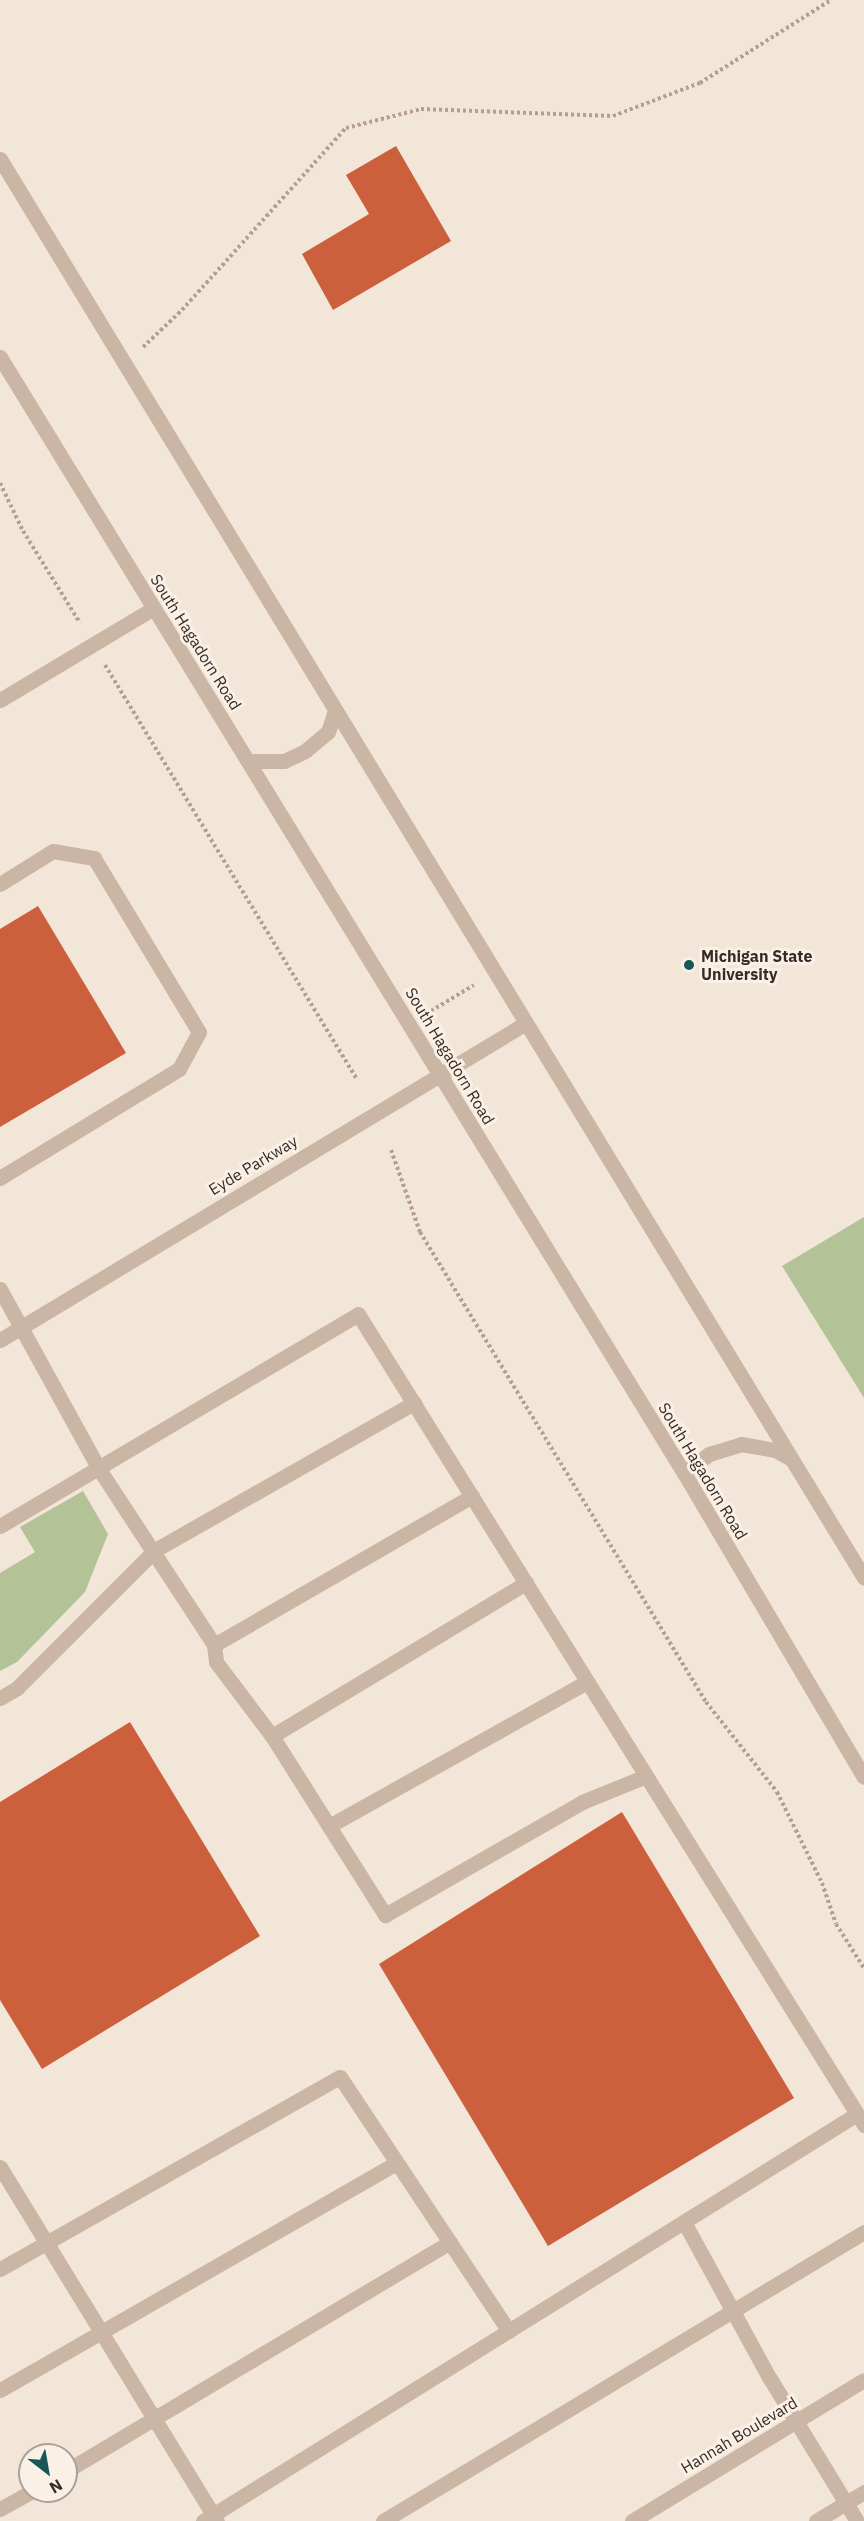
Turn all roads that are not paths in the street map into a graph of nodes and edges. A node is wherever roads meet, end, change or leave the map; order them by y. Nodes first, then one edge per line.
1 (0, 159) edge
2 (0, 357) edge
3 (154, 608) junction
4 (0, 700) edge
5 (335, 710) junction
6 (248, 761) junction
7 (0, 884) edge
8 (526, 1023) junction
9 (440, 1075) junction
10 (0, 1178) edge
11 (0, 1290) edge
12 (23, 1326) junction
13 (0, 1340) edge
14 (414, 1403) junction
15 (791, 1459) junction
16 (99, 1469) junction
17 (684, 1473) junction
18 (472, 1496) junction
19 (0, 1526) edge
20 (155, 1550) junction
21 (864, 1578) edge
22 (526, 1582) junction
23 (214, 1645) junction
24 (587, 1682) junction
25 (0, 1698) edge
26 (272, 1736) junction
27 (646, 1776) junction
28 (864, 1777) edge
29 (329, 1826) junction
30 (861, 2120) edge
31 (397, 2163) junction
32 (0, 2167) edge
33 (684, 2222) junction
34 (864, 2232) edge
35 (450, 2242) junction
36 (47, 2243) junction
37 (0, 2269) edge
38 (731, 2310) junction
39 (100, 2330) junction
40 (509, 2331) junction
41 (864, 2380) edge
42 (0, 2390) edge
43 (155, 2419) junction
44 (796, 2422) junction
45 (78, 2464) edge
46 (864, 2492) edge
47 (18, 2499) edge
48 (846, 2503) junction
49 (0, 2509) edge
50 (211, 2519) edge
51 (383, 2521) edge
52 (632, 2521) edge
53 (816, 2521) edge
54 (857, 2521) edge

1 - 5 street
2 - 3 street, South Hagadorn Road
3 - 4 street
3 - 6 street, South Hagadorn Road
5 - 6 street
5 - 8 street
6 - 9 street, South Hagadorn Road
7 - 10 street
8 - 9 street, Eyde Parkway
8 - 15 street
9 - 12 street, Eyde Parkway
9 - 17 street, South Hagadorn Road
11 - 12 street
12 - 13 street, Eyde Parkway
12 - 16 street
14 - 16 street
14 - 18 street
14 - 20 street
15 - 17 street
15 - 21 street
16 - 19 street
16 - 20 street
17 - 28 street, South Hagadorn Road
18 - 22 street
18 - 23 street
20 - 23 street
20 - 25 street
22 - 24 street
22 - 26 street
23 - 26 street
24 - 27 street
24 - 29 street
26 - 29 street
27 - 29 street
27 - 30 street
30 - 33 street
31 - 35 street
31 - 36 street
31 - 39 street
32 - 36 street
33 - 38 street
33 - 40 street
34 - 38 street
35 - 40 street
35 - 43 street
36 - 37 street
36 - 39 street
38 - 44 street
38 - 51 street
39 - 42 street
39 - 43 street
40 - 50 street
41 - 44 street, Hannah Boulevard
43 - 45 street
43 - 50 street
44 - 48 street
44 - 52 street, Hannah Boulevard
46 - 48 street
47 - 49 street
48 - 53 street
48 - 54 street

